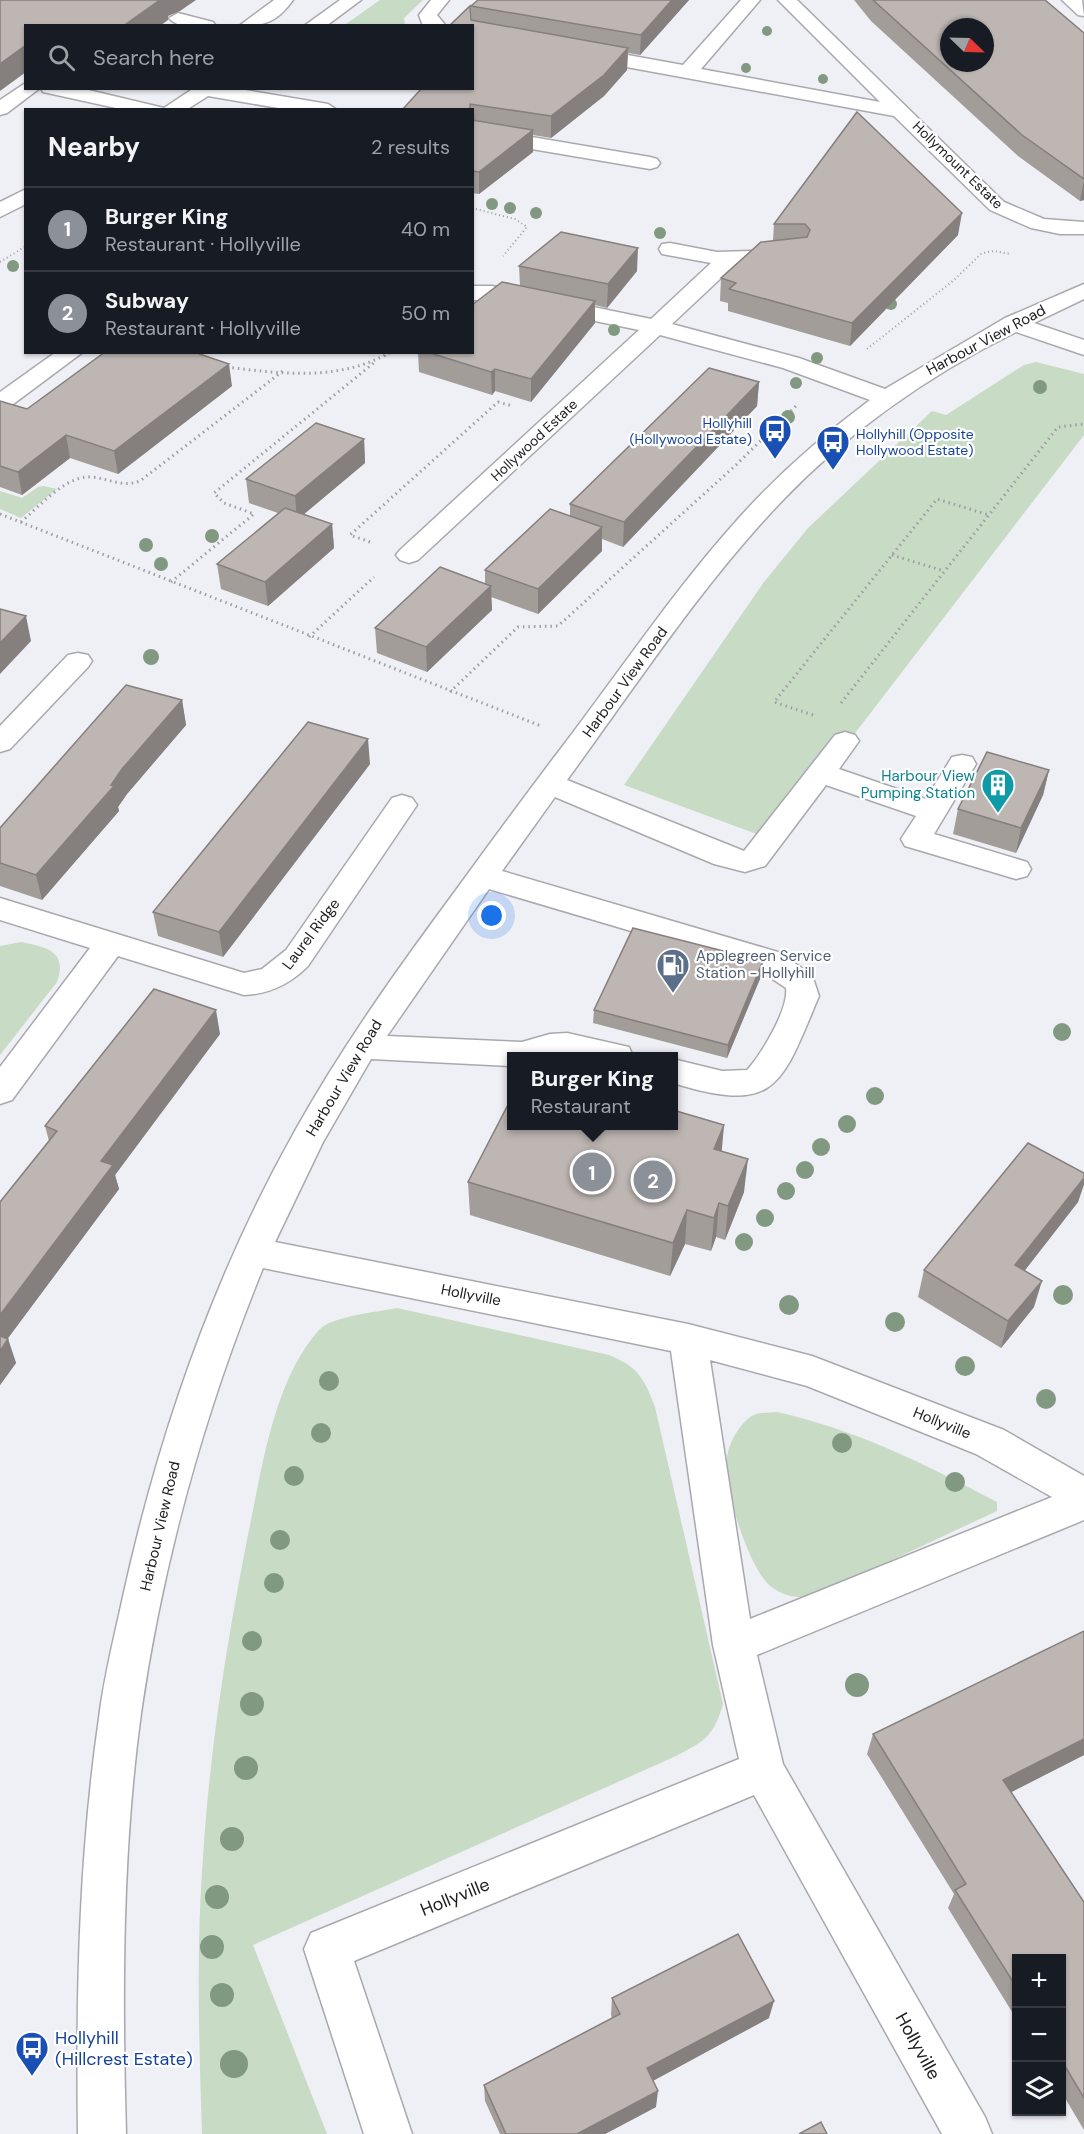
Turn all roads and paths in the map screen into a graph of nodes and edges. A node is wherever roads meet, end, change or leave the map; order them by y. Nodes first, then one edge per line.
1 (284, 0) edge
2 (352, 0) edge
3 (440, 0) edge
4 (751, 0) edge
5 (788, 0) edge
6 (1071, 0) edge
7 (1084, 11) edge
8 (178, 18) dead end
9 (200, 24) edge
10 (252, 24) edge
11 (316, 24) edge
12 (432, 24) edge
13 (567, 51) edge
14 (688, 72) junction
15 (28, 90) edge
16 (60, 90) edge
17 (206, 90) edge
18 (214, 90) edge
19 (146, 108) edge
20 (175, 108) edge
21 (317, 108) edge
22 (0, 109) edge
23 (903, 112) junction
24 (474, 133) edge
25 (650, 163) dead end
26 (24, 196) edge
27 (474, 209) edge
28 (0, 211) edge
29 (1084, 228) edge
30 (24, 247) edge
31 (670, 249) dead end
32 (994, 251) dead end
33 (763, 255) edge
34 (731, 257) junction
35 (0, 262) edge
36 (498, 262) dead end
37 (1084, 291) edge
38 (474, 293) edge
39 (1013, 323) junction
40 (659, 326) junction
41 (1084, 348) edge
42 (866, 349) dead end
43 (69, 354) edge
44 (387, 354) edge
45 (375, 362) junction
46 (222, 367) edge
47 (283, 371) junction
48 (887, 398) junction
49 (0, 403) edge
50 (795, 406) dead end
51 (1084, 424) edge
52 (0, 514) edge
53 (989, 515) junction
54 (20, 522) junction
55 (410, 555) dead end
56 (892, 555) junction
57 (944, 571) junction
58 (376, 575) dead end
59 (171, 582) junction
60 (309, 637) junction
61 (78, 661) dead end
62 (450, 692) junction
63 (835, 710) dead end
64 (817, 716) dead end
65 (581, 741) junction
66 (845, 741) dead end
67 (0, 743) edge
68 (962, 764) dead end
69 (821, 773) junction
70 (549, 783) junction
71 (402, 805) dead end
72 (932, 811) junction
73 (1016, 869) dead end
74 (482, 876) junction
75 (1, 910) edge
76 (110, 944) junction
77 (362, 1047) junction
78 (537, 1052) edge
79 (601, 1052) edge
80 (507, 1053) edge
81 (678, 1072) edge
82 (0, 1091) edge
83 (254, 1252) junction
84 (688, 1339) junction
85 (1084, 1496) edge
86 (1084, 1502) edge
87 (734, 1645) junction
88 (763, 1770) junction
89 (102, 2134) edge
90 (388, 2134) edge
91 (968, 2134) edge

1 - 10 street
2 - 11 street
3 - 12 street
4 - 14 street
5 - 23 street, Hollymount Estate
6 - 7 street
8 - 9 street
13 - 14 street, Hollymount Estate
14 - 23 street, Hollymount Estate
15 - 22 street
16 - 19 street
17 - 20 street
18 - 21 street
23 - 29 street, Hollymount Estate
24 - 25 street
26 - 28 street
27 - 36 path
30 - 35 path
31 - 34 street
32 - 42 path
33 - 34 street
34 - 40 street, Hollywood Estate
37 - 39 street, Harbour View Road
38 - 40 street
39 - 41 street
39 - 48 street, Harbour View Road
40 - 48 street
40 - 55 street, Hollywood Estate
43 - 49 street
44 - 45 path
45 - 47 path
45 - 59 path
46 - 47 path
47 - 54 path
48 - 65 street, Harbour View Road
50 - 62 path
51 - 53 path
52 - 54 path
53 - 56 path
53 - 57 path
54 - 59 path
56 - 57 path
56 - 64 path
57 - 63 path
58 - 60 path
59 - 60 path
60 - 62 path
61 - 67 street
62 - 65 path
65 - 70 street, Harbour View Road
66 - 69 street
68 - 72 street
69 - 70 street
69 - 72 street
70 - 74 street, Harbour View Road
71 - 76 street, Laurel Ridge
72 - 73 street
74 - 77 street, Harbour View Road
74 - 81 street
75 - 76 street, Laurel Ridge
76 - 82 street
77 - 80 street
77 - 83 street, Harbour View Road
78 - 79 street
83 - 84 street, Hollyville
83 - 89 street, Harbour View Road
84 - 85 street, Hollyville
84 - 87 street, Hollyville
86 - 87 street
87 - 88 street, Hollyville
88 - 90 street, Hollyville
88 - 91 street, Hollyville

